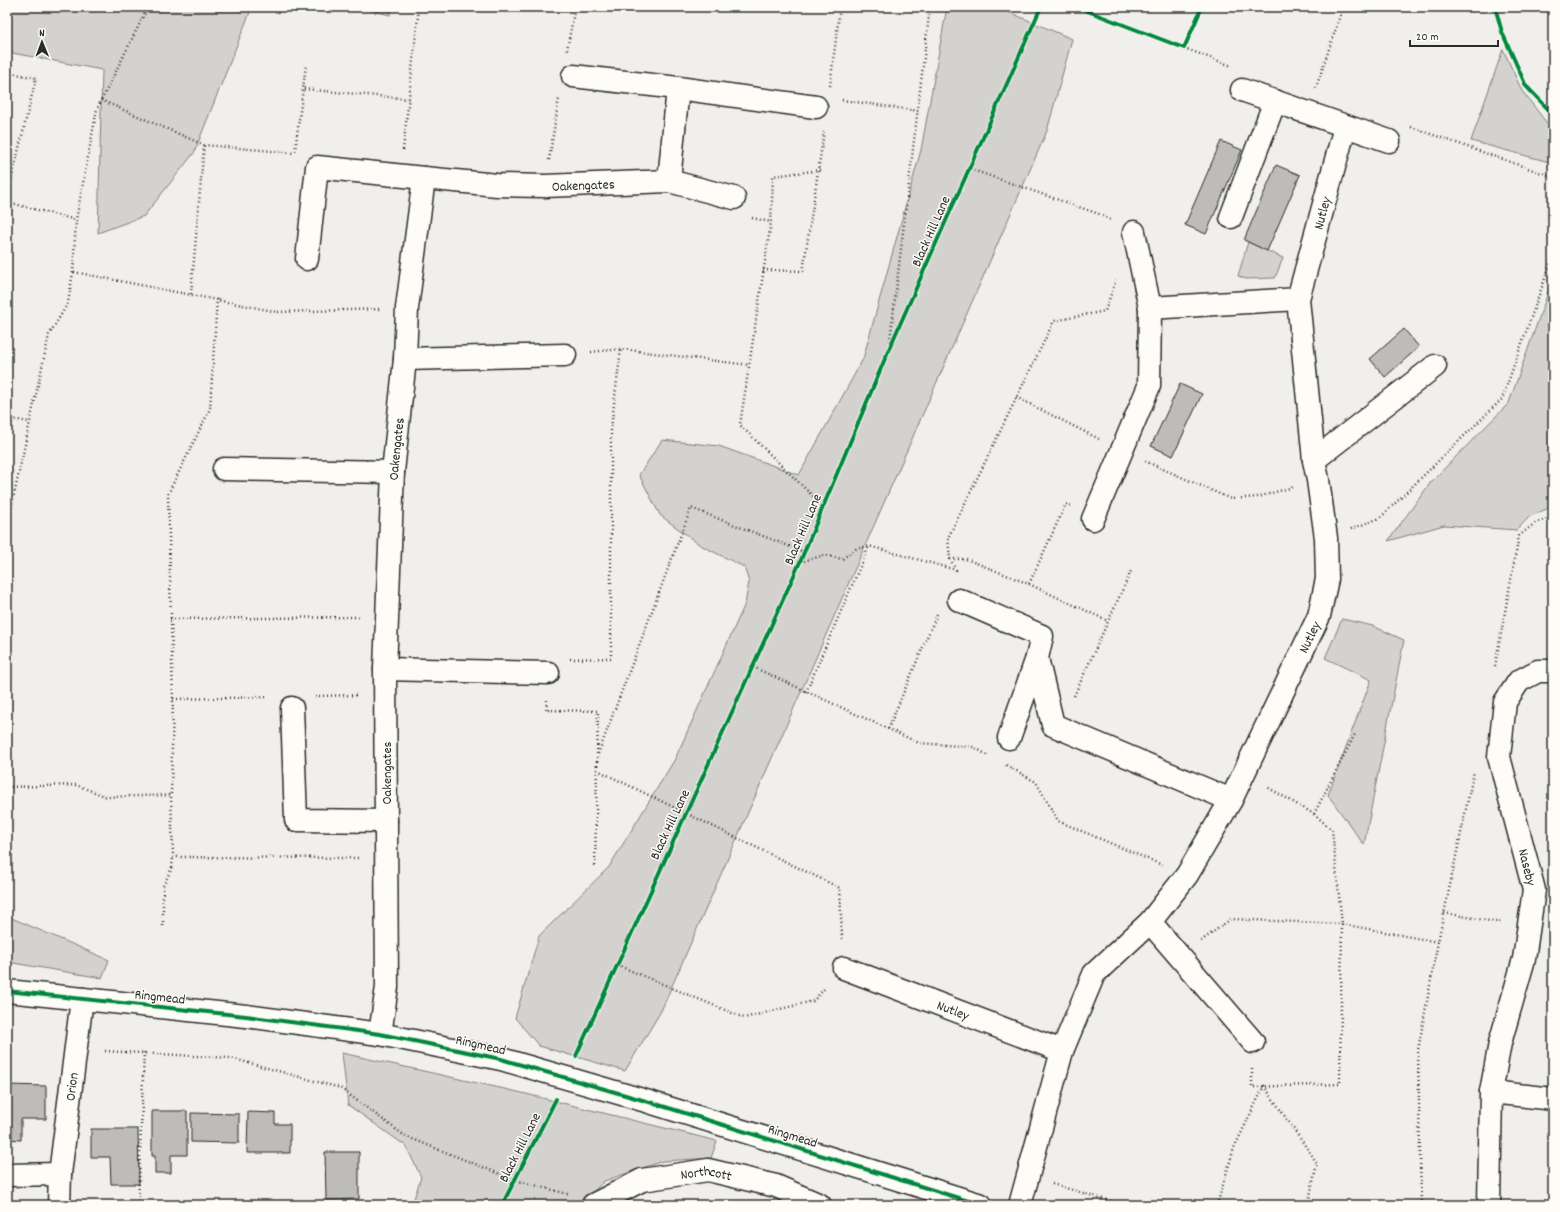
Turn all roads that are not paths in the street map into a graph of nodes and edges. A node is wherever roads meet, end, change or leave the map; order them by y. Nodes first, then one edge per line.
1 (573, 76) dead end
2 (678, 88) junction
3 (1242, 90) dead end
4 (1275, 101) junction
5 (822, 102) road end
6 (1346, 126) junction
7 (1389, 142) dead end
8 (424, 178) junction
9 (669, 181) junction
10 (734, 198) dead end
11 (1231, 217) dead end
12 (1134, 232) road end
13 (307, 259) dead end
14 (1298, 299) junction
15 (1150, 308) junction
16 (565, 355) road end
17 (405, 359) junction
18 (1435, 366) dead end
19 (224, 469) dead end
20 (1316, 470) junction
21 (393, 472) junction
22 (1093, 518) road end
23 (959, 600) dead end
24 (1037, 658) junction
25 (385, 669) junction
26 (1553, 671) edge
27 (548, 673) road end
28 (292, 708) dead end
29 (1009, 738) dead end
30 (1231, 800) junction
31 (386, 821) junction
32 (1150, 922) junction
33 (844, 968) road end
34 (7, 991) edge
35 (82, 999) junction
36 (380, 1034) junction
37 (1253, 1042) road end
38 (1062, 1051) junction
39 (1491, 1092) junction
40 (1553, 1099) edge
41 (60, 1174) junction
42 (7, 1175) edge
43 (583, 1201) edge
44 (59, 1205) edge
45 (820, 1205) edge
46 (981, 1205) edge
47 (1020, 1205) edge
48 (1489, 1205) edge

1 - 2 street
2 - 5 street
2 - 9 street
3 - 4 street
4 - 6 street
4 - 11 street
6 - 7 street
6 - 14 street, Nutley
8 - 9 street, Oakengates
8 - 13 street
8 - 17 street, Oakengates
9 - 10 street, Oakengates
12 - 15 street
14 - 15 street
14 - 20 street, Nutley
15 - 22 street
16 - 17 street
17 - 21 street, Oakengates
18 - 20 street
19 - 21 street
20 - 30 street, Nutley
21 - 25 street, Oakengates
23 - 24 street
24 - 29 street
24 - 30 street
25 - 27 street
25 - 31 street, Oakengates
26 - 39 street, Naseby
28 - 31 street
30 - 32 street, Nutley
31 - 36 street, Oakengates
32 - 37 street
32 - 38 street, Nutley
33 - 38 street, Nutley
34 - 35 street, Ringmead
35 - 36 street, Ringmead
35 - 41 street, Orion
36 - 46 street, Ringmead
38 - 47 street, Nutley
39 - 40 street
39 - 48 street, Naseby
41 - 42 street
41 - 44 street, Orion
43 - 45 street, Northcott

